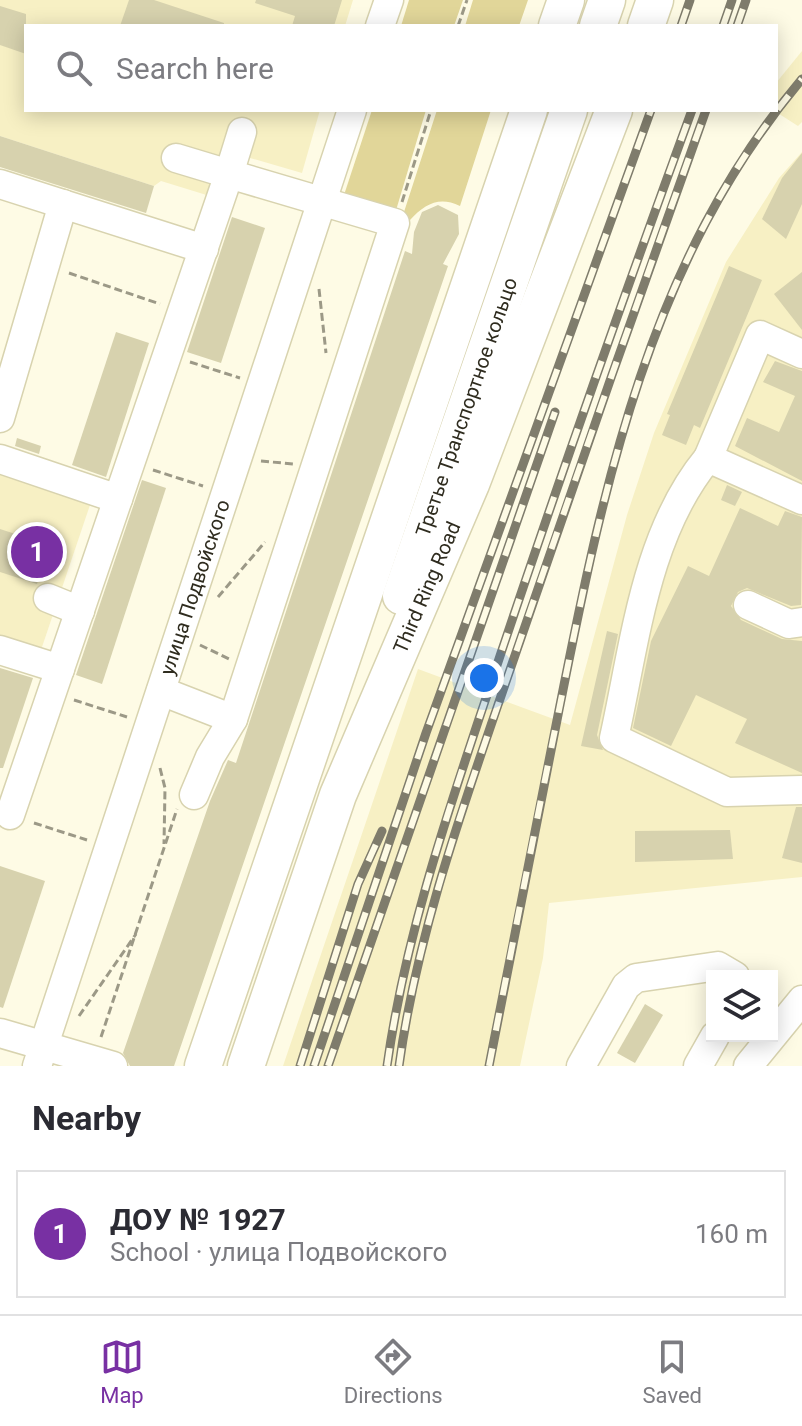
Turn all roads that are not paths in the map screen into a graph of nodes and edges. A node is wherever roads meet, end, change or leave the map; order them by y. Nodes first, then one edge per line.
1 (389, 0) edge
2 (566, 0) edge
3 (607, 0) edge
4 (655, 0) edge
5 (381, 24) edge
6 (558, 24) edge
7 (599, 24) edge
8 (647, 24) edge
9 (351, 112) edge
10 (528, 112) edge
11 (568, 112) edge
12 (613, 112) edge
13 (242, 132) dead end
14 (176, 158) dead end
15 (229, 174) junction
16 (0, 184) edge
17 (323, 200) junction
18 (63, 204) junction
19 (204, 249) junction
20 (802, 354) edge
21 (0, 418) edge
22 (708, 458) junction
23 (0, 459) edge
24 (118, 499) junction
25 (802, 500) edge
26 (48, 598) dead end
27 (748, 605) dead end
28 (80, 611) junction
29 (802, 622) edge
30 (0, 650) edge
31 (56, 681) junction
32 (161, 691) junction
33 (233, 719) junction
34 (802, 790) edge
35 (194, 795) road end
36 (338, 795) junction
37 (10, 815) road end
38 (725, 970) edge
39 (802, 1000) edge
40 (0, 1033) edge
41 (712, 1042) edge
42 (41, 1060) edge
43 (103, 1063) edge
44 (203, 1066) edge
45 (246, 1066) edge
46 (581, 1066) edge
47 (698, 1066) edge
48 (748, 1066) edge

1 - 5 street
2 - 6 main road
3 - 7 main road
4 - 8 main road
9 - 17 street, улица Подвойского
10 - 44 main road
11 - 36 main road, Третье Транспортное кольцо
12 - 36 main road, Third Ring Road
13 - 15 street
14 - 15 street
15 - 17 street
15 - 19 street
16 - 18 street
17 - 32 street, улица Подвойского
17 - 33 street
18 - 19 street
18 - 21 street
19 - 24 street
20 - 22 street
22 - 25 street
22 - 34 street
23 - 24 street
24 - 28 street
26 - 28 street
27 - 29 street
28 - 31 street
30 - 31 street
31 - 37 street
32 - 33 street
32 - 42 street, улица Подвойского
33 - 35 street
36 - 45 main road, Third Ring Road
38 - 46 street
39 - 48 street
40 - 42 street
41 - 47 street
42 - 43 street

